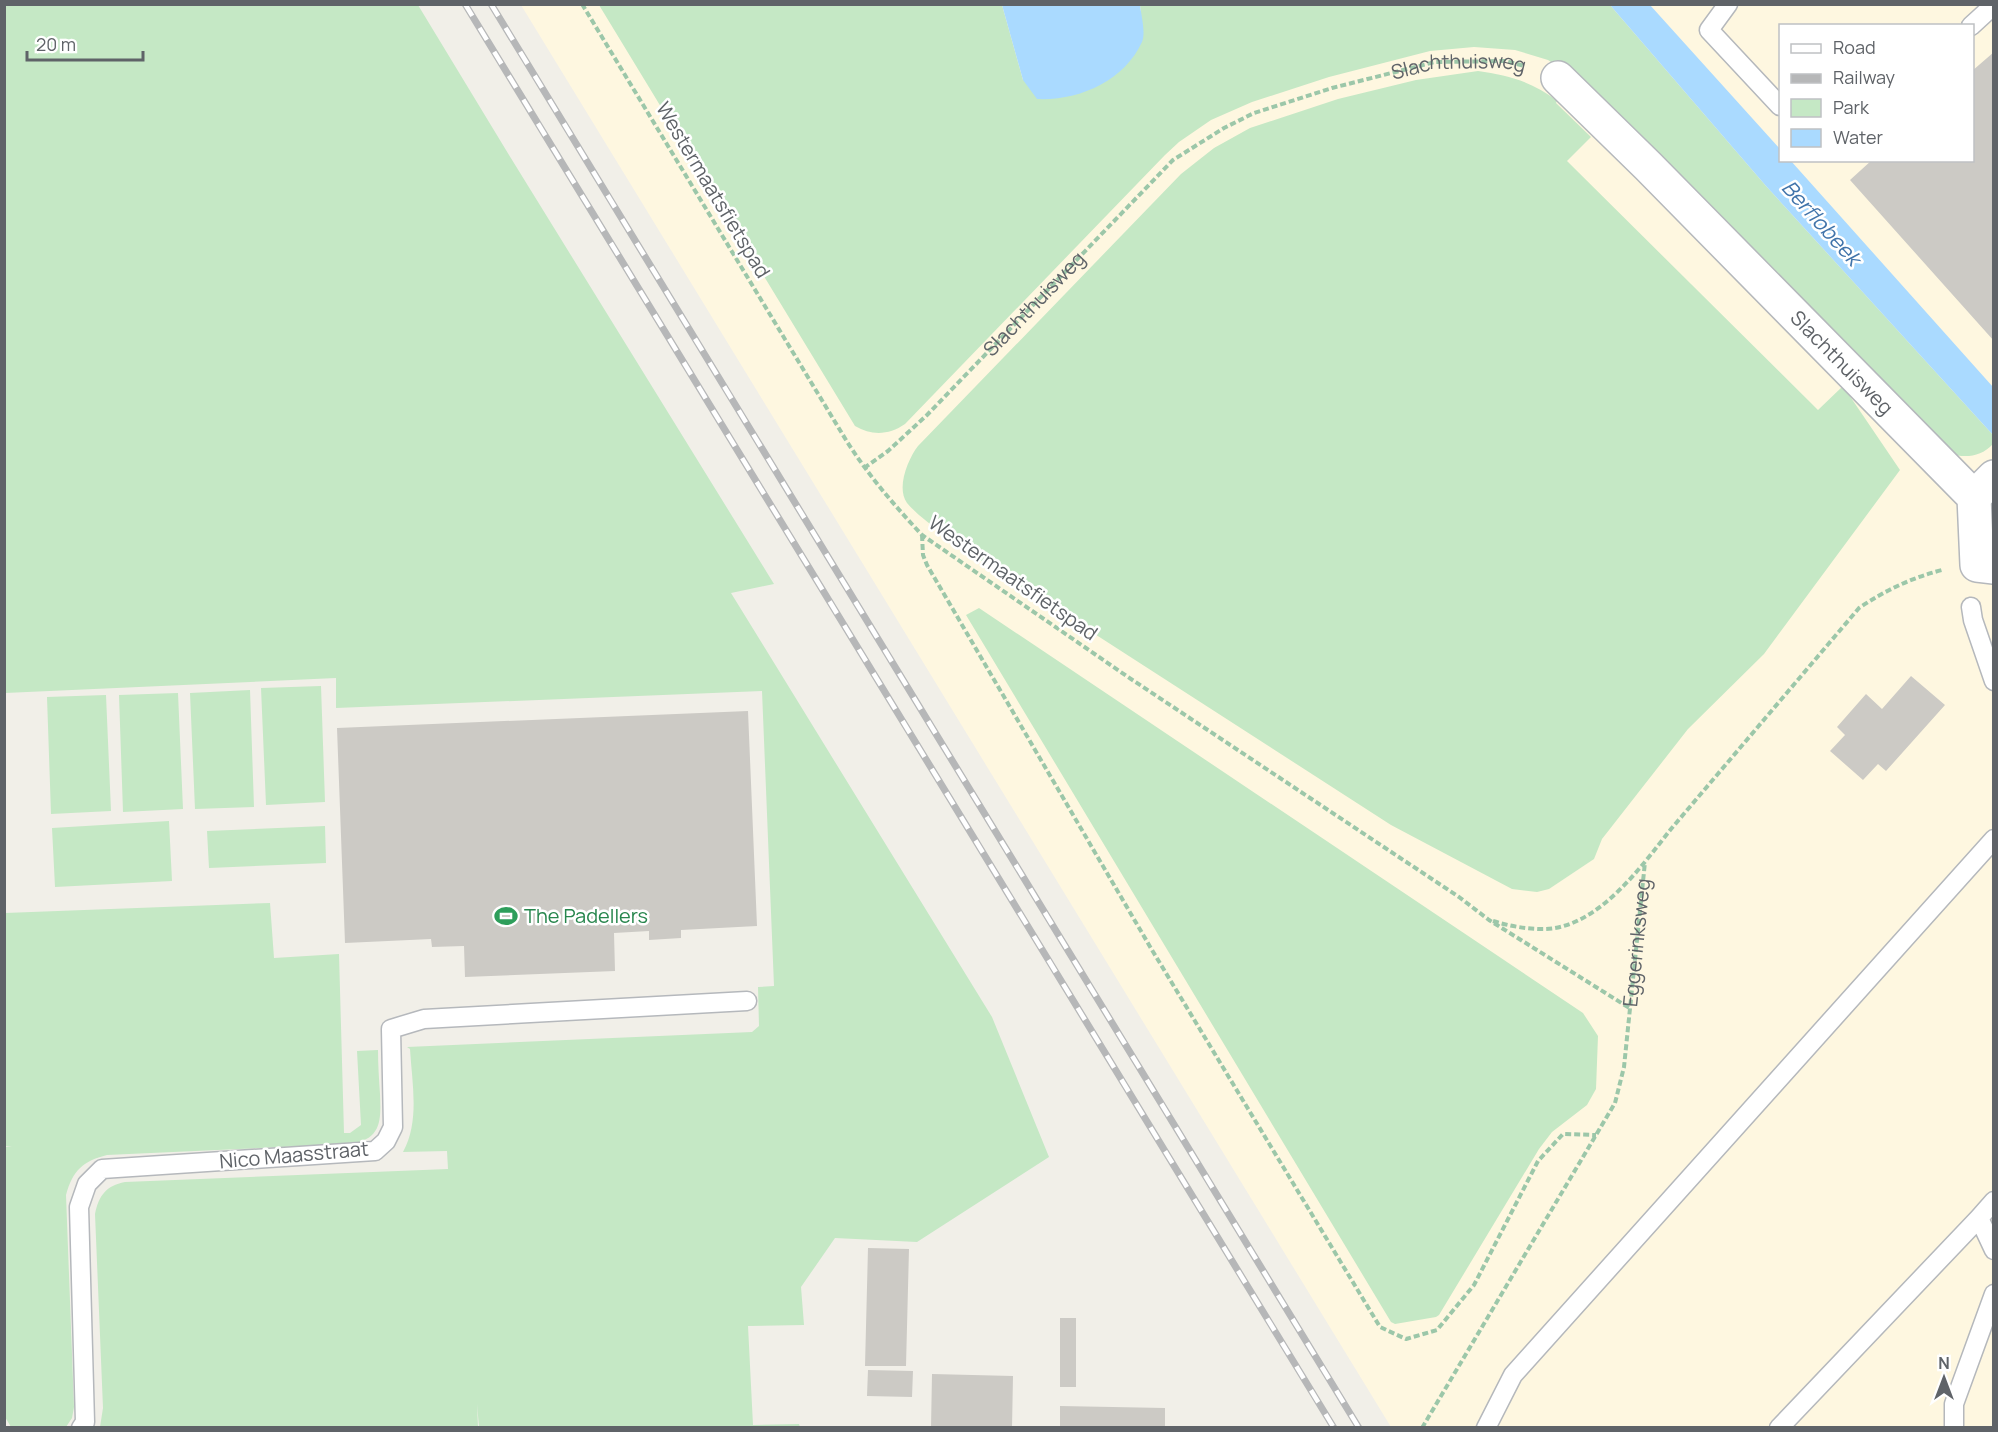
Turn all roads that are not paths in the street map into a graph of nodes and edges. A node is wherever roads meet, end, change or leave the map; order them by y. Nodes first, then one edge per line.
1 (1728, 4) edge
2 (1994, 5) edge
3 (1973, 24) edge
4 (1558, 78) road end
5 (1779, 105) edge
6 (1984, 487) edge
7 (1985, 566) edge
8 (1971, 607) dead end
9 (1994, 681) edge
10 (1994, 839) edge
11 (747, 1001) dead end
12 (1994, 1202) edge
13 (1978, 1218) junction
14 (1994, 1250) edge
15 (1994, 1294) edge
16 (81, 1428) edge
17 (1486, 1428) edge
18 (1779, 1428) edge
19 (1954, 1428) edge

1 - 5 lane
2 - 3 lane
4 - 6 street, Slachthuisweg
6 - 7 street, Slachthuisweg
8 - 9 lane
10 - 17 lane
11 - 16 lane, Nico Maasstraat
12 - 13 lane
13 - 14 lane
13 - 18 lane
15 - 19 lane

